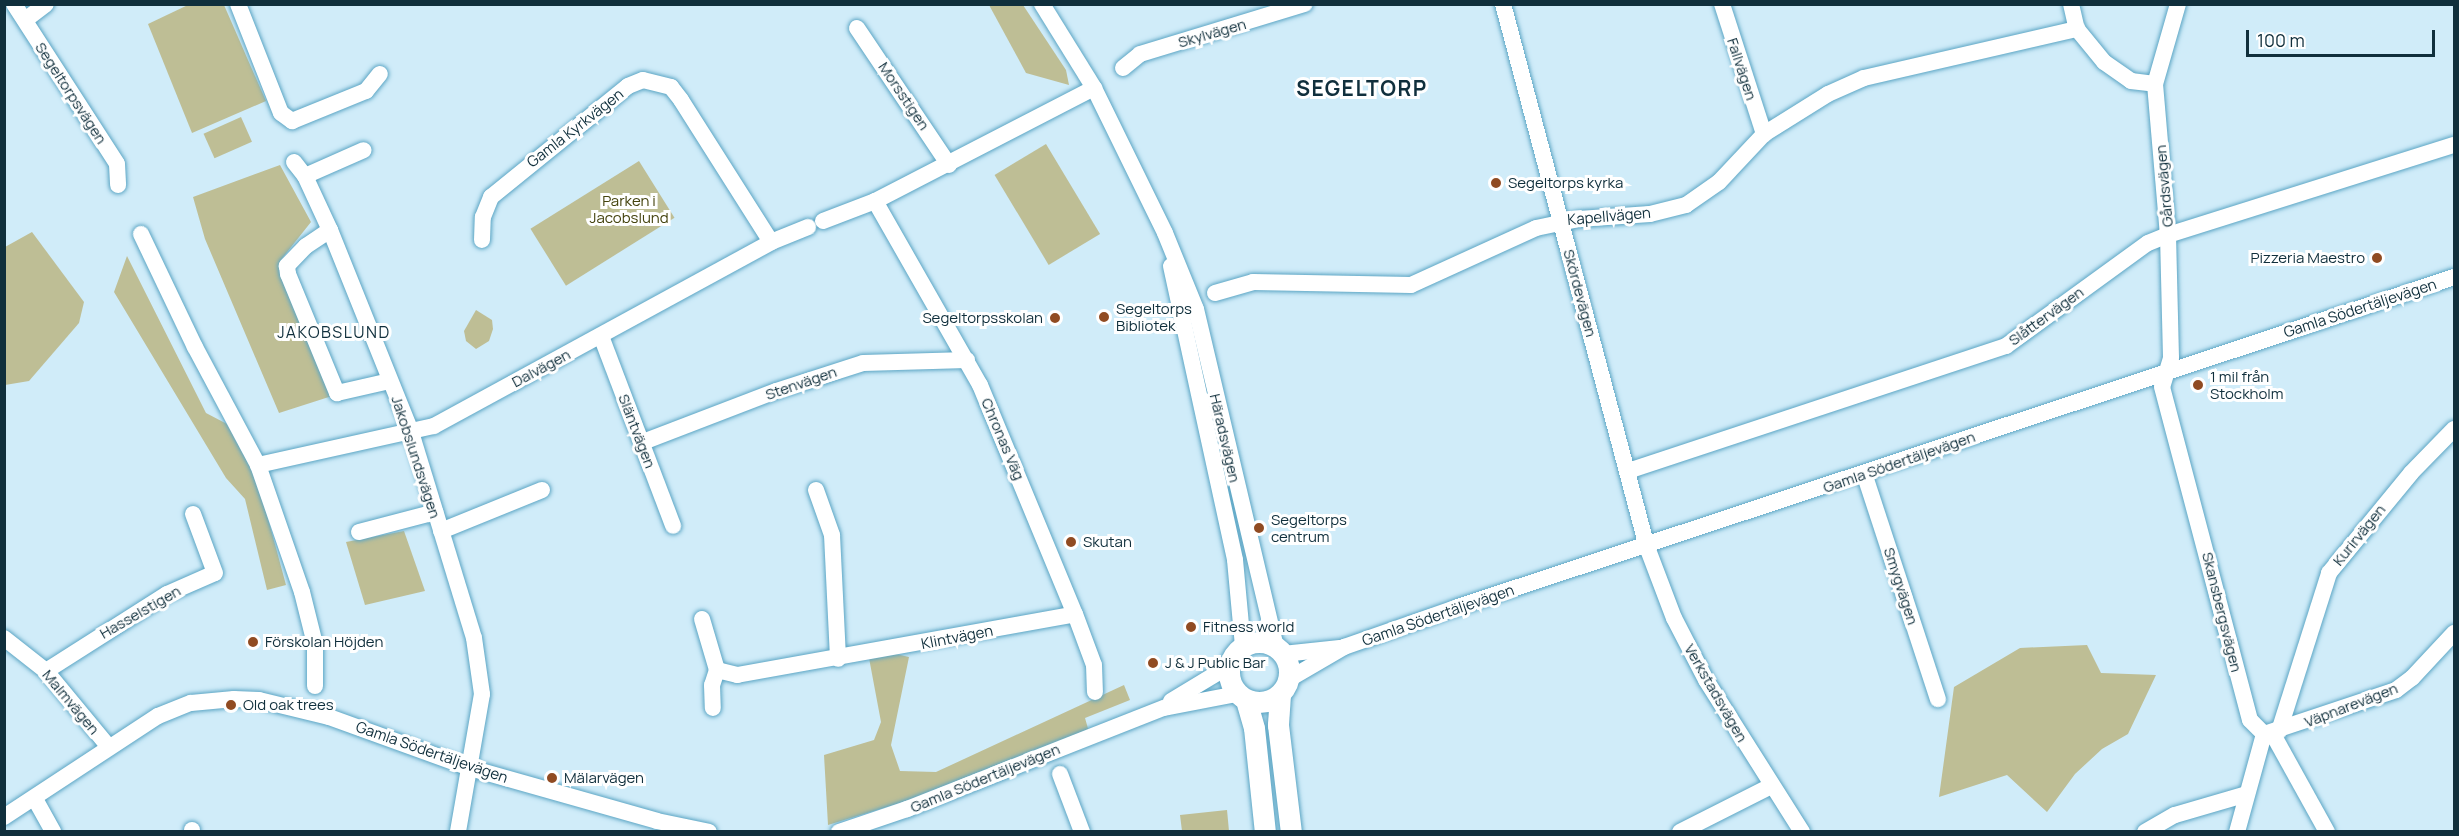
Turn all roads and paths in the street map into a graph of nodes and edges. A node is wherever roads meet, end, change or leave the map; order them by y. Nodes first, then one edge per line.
1 (14, 4) edge
2 (46, 4) edge
3 (238, 4) edge
4 (1042, 4) edge
5 (1305, 4) edge
6 (1503, 4) edge
7 (1722, 4) edge
8 (2071, 4) edge
9 (2178, 4) edge
10 (25, 20) junction
11 (857, 28) dead end
12 (2077, 29) junction
13 (1123, 68) dead end
14 (380, 74) dead end
15 (2155, 84) junction
16 (1094, 88) junction
17 (1764, 134) junction
18 (2454, 145) edge
19 (364, 150) dead end
20 (294, 162) dead end
21 (949, 165) junction
22 (305, 176) junction
23 (118, 185) dead end
24 (875, 201) junction
25 (1560, 221) junction
26 (330, 230) junction
27 (1165, 232) junction
28 (141, 234) dead end
29 (2168, 235) junction
30 (482, 240) dead end
31 (771, 242) junction
32 (2454, 277) edge
33 (1215, 293) dead end
34 (601, 336) junction
35 (967, 360) junction
36 (2167, 372) junction
37 (390, 381) junction
38 (2454, 429) edge
39 (411, 432) junction
40 (643, 442) junction
41 (258, 465) junction
42 (1628, 471) junction
43 (1864, 473) junction
44 (542, 490) dead end
45 (816, 490) dead end
46 (435, 512) junction
47 (192, 514) dead end
48 (673, 526) dead end
49 (441, 531) junction
50 (359, 532) dead end
51 (1647, 547) junction
52 (1075, 614) junction
53 (702, 619) dead end
54 (2454, 633) edge
55 (4, 638) edge
56 (1243, 646) junction
57 (1344, 647) junction
58 (1280, 651) junction
59 (838, 659) junction
60 (1229, 666) junction
61 (717, 670) junction
62 (46, 671) junction
63 (315, 686) dead end
64 (1284, 687) junction
65 (1095, 692) dead end
66 (1242, 697) junction
67 (1938, 699) dead end
68 (713, 708) dead end
69 (1164, 708) junction
70 (2271, 733) junction
71 (108, 746) junction
72 (470, 768) junction
73 (1060, 774) dead end
74 (1771, 786) junction
75 (2247, 794) junction
76 (35, 799) junction
77 (4, 817) edge
78 (53, 831) edge
79 (458, 831) edge
80 (709, 831) edge
81 (839, 831) edge
82 (1082, 831) edge
83 (1265, 831) edge
84 (1291, 831) edge
85 (1680, 831) edge
86 (1802, 831) edge
87 (2145, 831) edge
88 (2237, 831) edge
89 (2327, 831) edge

1 - 10 street, Segeltorpsvägen
2 - 10 street
3 - 14 street
4 - 16 street, Häradsvägen
5 - 13 street, Skylvägen
6 - 25 street, Skördevägen
7 - 17 street, Fallvägen
8 - 12 street
9 - 15 street, Gårdsvägen
10 - 23 street, Segeltorpsvägen
11 - 21 street, Morsstigen
12 - 15 street
12 - 17 street, Kapellvägen
15 - 29 street, Gårdsvägen
16 - 21 street
16 - 27 street, Häradsvägen
17 - 25 street, Kapellvägen
18 - 29 street, Slåttervägen
19 - 22 street
20 - 22 street, Jakobslundsvägen
21 - 24 street
22 - 26 street, Jakobslundsvägen
24 - 31 street, Dalvägen
24 - 35 street, Chronas Väg
25 - 33 street, Kapellvägen
25 - 42 street, Skördevägen
26 - 37 street, Jakobslundsvägen
26 - 37 street
27 - 56 street, Häradsvägen
27 - 58 street, Häradsvägen
28 - 41 street
29 - 36 street, Gårdsvägen
29 - 42 street, Slåttervägen
30 - 31 street, Gamla Kyrkvägen
31 - 34 street, Dalvägen
32 - 36 street, Gamla Södertäljevägen
34 - 39 street, Dalvägen
34 - 40 street, Släntvägen
35 - 40 street, Stenvägen
35 - 52 street, Chronas Väg
36 - 43 street, Gamla Södertäljevägen
36 - 70 street, Skansbergsvägen
37 - 39 street, Jakobslundsvägen
38 - 70 street, Kurirvägen
39 - 41 street, Dalvägen
39 - 46 street, Jakobslundsvägen
40 - 48 street, Släntvägen
41 - 63 street
42 - 51 street, Skördevägen
43 - 51 street, Gamla Södertäljevägen
43 - 67 street, Smygvägen
44 - 49 street
45 - 59 street
46 - 49 street, Jakobslundsvägen
46 - 50 street
47 - 62 street, Hasselstigen
49 - 72 street, Jakobslundsvägen
51 - 57 street, Gamla Södertäljevägen
51 - 74 street, Verkstadsvägen
52 - 59 street, Klintvägen
52 - 65 street, Chronas Väg
53 - 61 street
54 - 70 street, Väpnarevägen
55 - 62 street, Malmvägen
56 - 58 main road
56 - 60 main road
57 - 58 street, Gamla Södertäljevägen
57 - 64 street, Gamla Södertäljevägen
58 - 64 main road
59 - 61 street, Klintvägen
60 - 66 main road
60 - 69 street, Gamla Södertäljevägen
61 - 68 street
62 - 71 street, Malmvägen
64 - 66 main road
64 - 84 main road
66 - 69 street, Gamla Södertäljevägen
66 - 83 main road
69 - 81 street, Gamla Södertäljevägen
70 - 75 street, Kurirvägen
70 - 89 street, Skansbergsvägen
71 - 72 street, Gamla Södertäljevägen
71 - 76 street, Gamla Södertäljevägen
72 - 79 street
72 - 80 street, Gamla Södertäljevägen
73 - 82 street
74 - 85 street
74 - 86 street, Verkstadsvägen
75 - 87 street
75 - 88 street, Kurirvägen
76 - 77 street, Gamla Södertäljevägen
76 - 78 street

